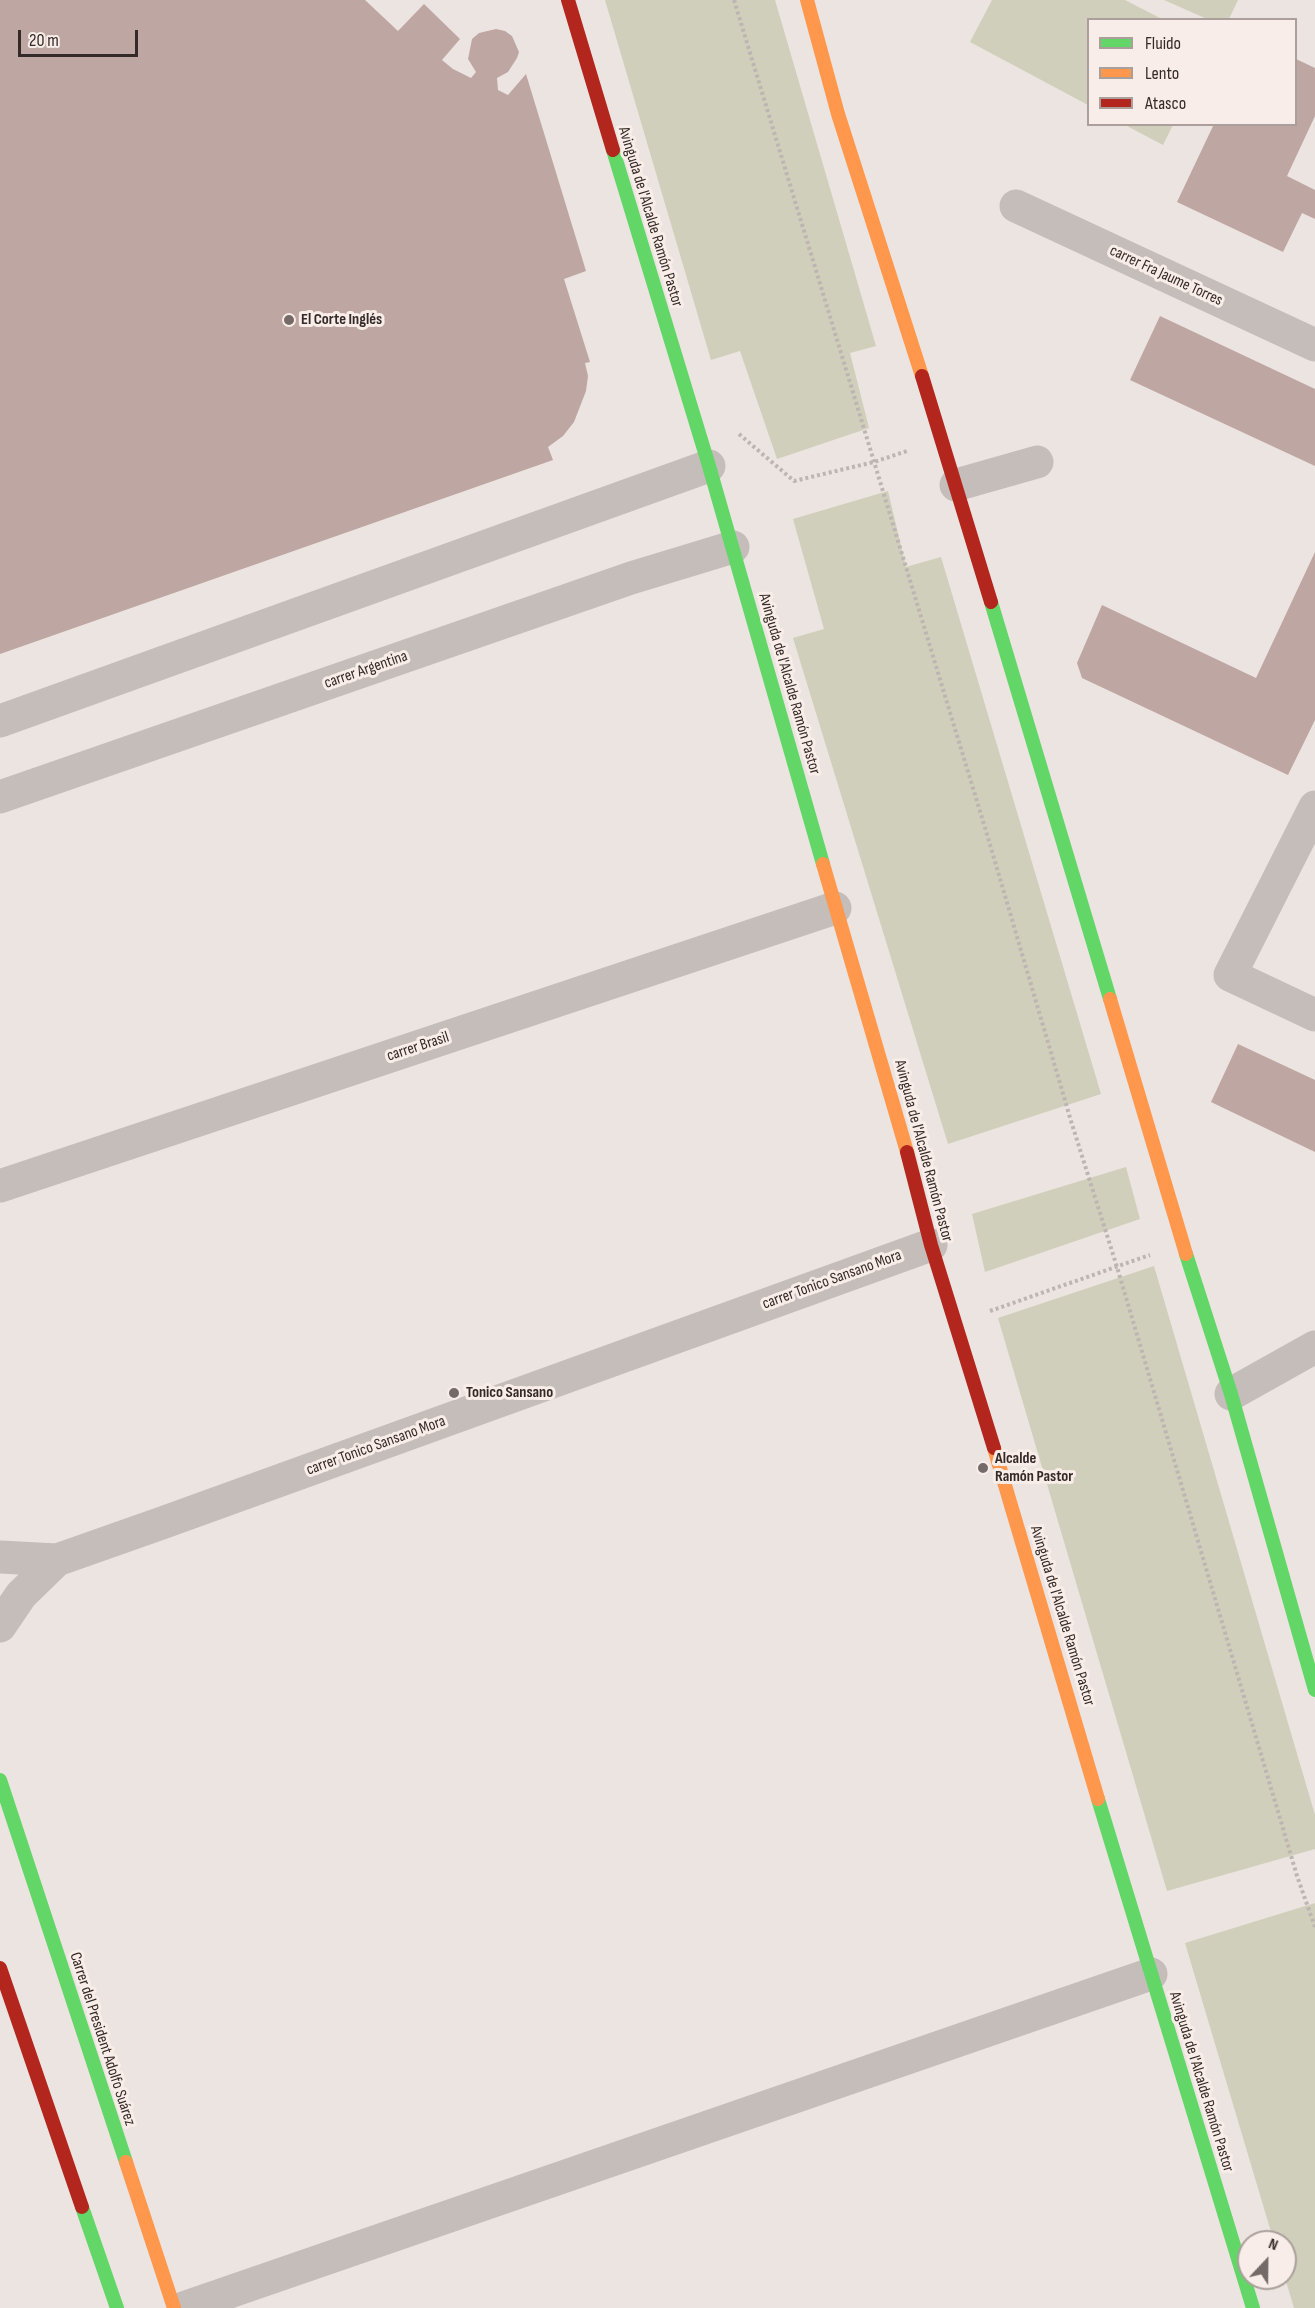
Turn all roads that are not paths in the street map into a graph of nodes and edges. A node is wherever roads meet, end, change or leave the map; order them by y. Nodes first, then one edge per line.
1 (568, 0) edge
2 (807, 0) edge
3 (1016, 206) dead end
4 (1315, 345) edge
5 (1037, 462) dead end
6 (709, 466) junction
7 (956, 486) junction
8 (733, 547) junction
9 (0, 722) edge
10 (0, 797) edge
11 (1315, 807) edge
12 (1307, 847) edge
13 (835, 908) junction
14 (1315, 1015) edge
15 (0, 1186) edge
16 (931, 1245) junction
17 (1315, 1347) edge
18 (1231, 1394) junction
19 (0, 1557) edge
20 (57, 1560) junction
21 (0, 1626) edge
22 (1308, 1641) edge
23 (1315, 1690) edge
24 (0, 1780) edge
25 (0, 1968) edge
26 (1150, 1974) junction
27 (117, 2308) edge
28 (174, 2308) edge
29 (183, 2308) edge
30 (1253, 2308) edge

1 - 6 main road, Avinguda de l'Alcalde Ramón Pastor
2 - 7 main road
3 - 4 street, carrer Fra Jaume Torres
5 - 7 street
6 - 8 main road, Avinguda de l'Alcalde Ramón Pastor
6 - 9 street
7 - 18 main road
8 - 10 street, carrer Argentina
8 - 13 main road, Avinguda de l'Alcalde Ramón Pastor
11 - 12 street
12 - 14 street
13 - 15 street, carrer Brasil
13 - 16 main road, Avinguda de l'Alcalde Ramón Pastor
16 - 20 street, carrer Tonico Sansano Mora
16 - 26 main road, Avinguda de l'Alcalde Ramón Pastor
17 - 18 street
18 - 22 main road
19 - 20 street, carrer Tonico Sansano Mora
20 - 21 street, carrer Tonico Sansano Mora
22 - 23 main road
24 - 28 main road, Carrer del President Adolfo Suárez
25 - 27 main road
26 - 29 street
26 - 30 main road, Avinguda de l'Alcalde Ramón Pastor

